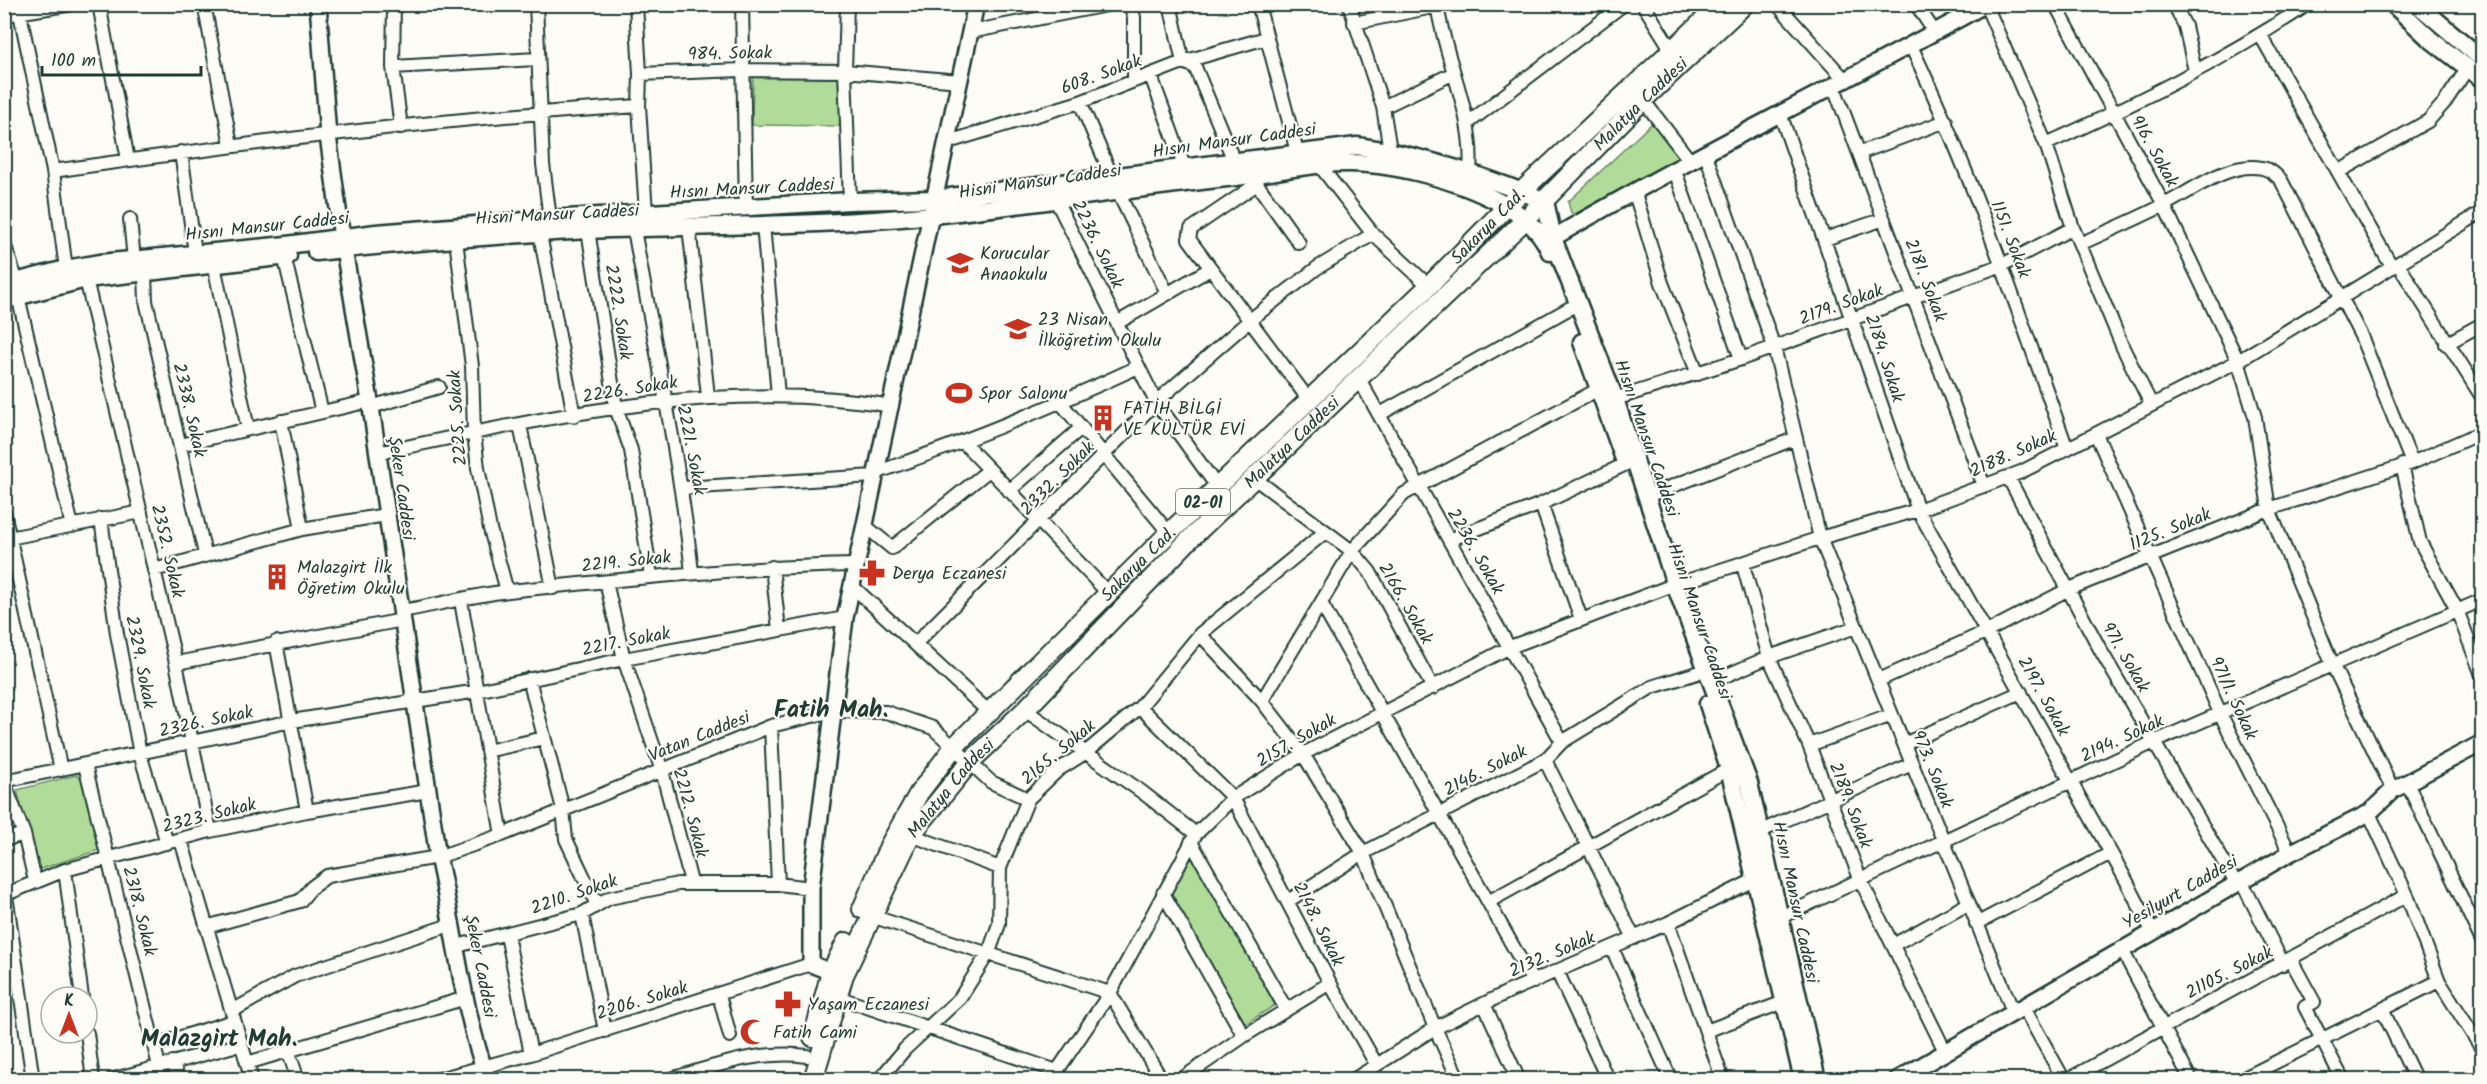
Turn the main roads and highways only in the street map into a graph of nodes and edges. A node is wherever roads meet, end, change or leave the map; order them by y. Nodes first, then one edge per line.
1 (1721, 4) edge
2 (1745, 4) edge
3 (2393, 4) edge
4 (2417, 4) edge
5 (2482, 59) edge
6 (2482, 79) edge
7 (1114, 183) junction
8 (1522, 191) junction
9 (1545, 201) junction
10 (932, 207) junction
11 (1506, 207) junction
12 (1525, 220) junction
13 (343, 243) junction
14 (140, 267) junction
15 (11, 291) edge
16 (1672, 587) junction
17 (1704, 677) junction
18 (1763, 875) junction
19 (800, 1080) edge
20 (813, 1080) edge
21 (1803, 1080) edge
22 (1817, 1080) edge

1 - 8 main road, Sakarya Cad. / 02-01
2 - 9 main road, Malatya Caddesi
3 - 6 main road
4 - 5 main road
7 - 8 main road, Hısnı Mansur Caddesi
7 - 10 main road, Hısnı Mansur Caddesi
7 - 10 main road, Hisni Mansur Caddesi
7 - 11 main road, Hisni Mansur Caddesi
8 - 9 main road, Hısnı Mansur Caddesi
8 - 11 main road, Sakarya Cad. / 02-01
9 - 12 main road, Malatya Caddesi
9 - 16 main road, Hısnı Mansur Caddesi
10 - 13 main road, Hisni Mansur Caddesi
10 - 13 main road, Hısnı Mansur Caddesi
11 - 12 main road, Hisni Mansur Caddesi
11 - 19 main road, Sakarya Cad. / 02-01
12 - 16 main road, Hisni Mansur Caddesi
12 - 20 main road, Malatya Caddesi
13 - 14 main road, Hisni Mansur Caddesi
13 - 14 main road, Hısnı Mansur Caddesi
14 - 15 main road, Hisni Mansur Caddesi
14 - 15 main road, Hısnı Mansur Caddesi
16 - 17 main road, Hisni Mansur Caddesi
17 - 18 main road, Hisni Mansur Caddesi
17 - 18 main road, Hısnı Mansur Caddesi
18 - 21 main road, Hisni Mansur Caddesi
18 - 22 main road, Hısnı Mansur Caddesi

